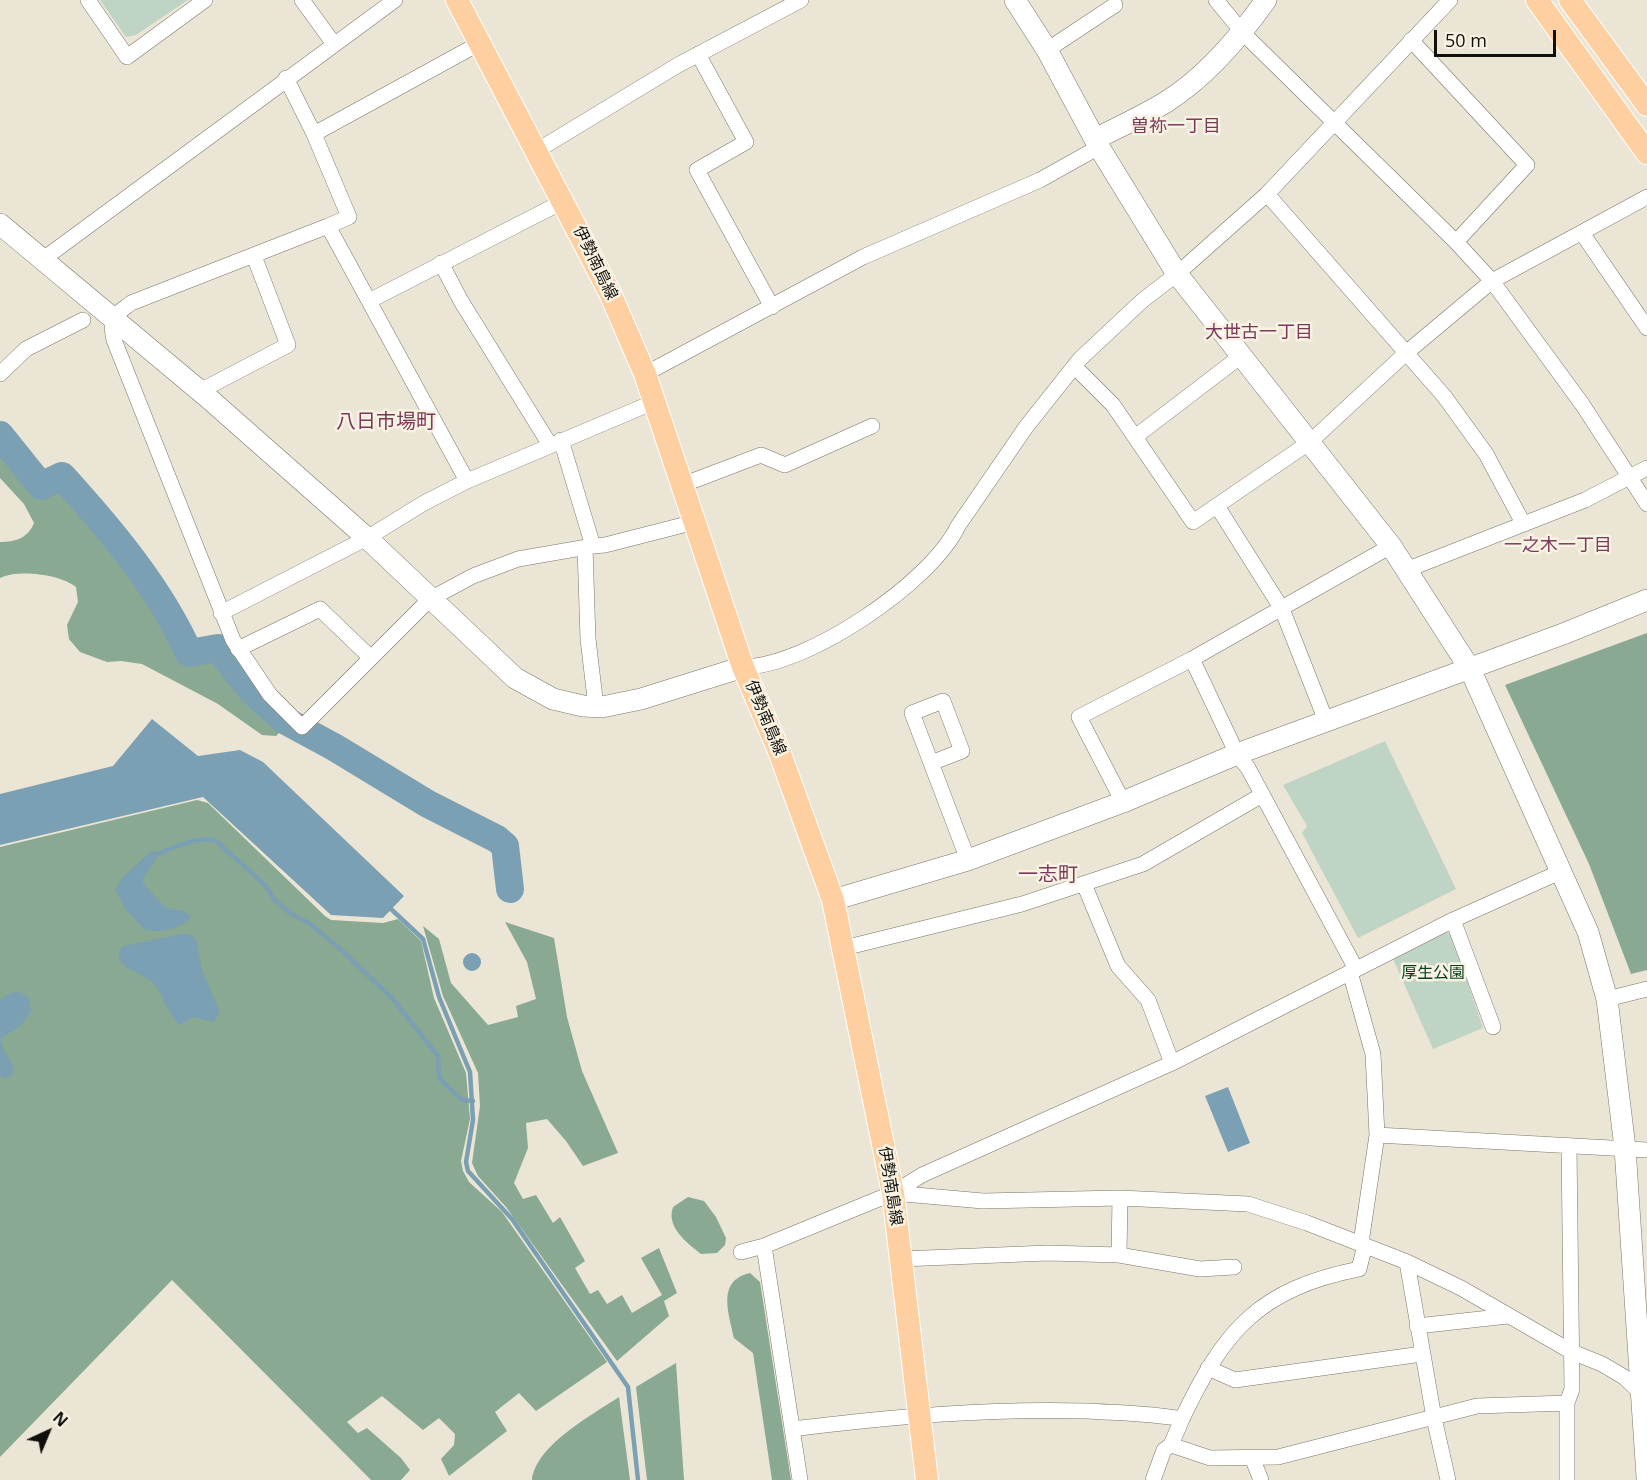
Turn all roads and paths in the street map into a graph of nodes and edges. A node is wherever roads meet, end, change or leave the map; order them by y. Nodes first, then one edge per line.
1 (88, 0) edge
2 (205, 0) edge
3 (302, 0) edge
4 (395, 0) edge
5 (457, 0) edge
6 (801, 0) edge
7 (1015, 0) edge
8 (1216, 0) edge
9 (1266, 0) edge
10 (1450, 0) edge
11 (1538, 0) edge
12 (1570, 0) edge
13 (1116, 2) edge
14 (1243, 33) junction
15 (1411, 40) junction
16 (480, 43) junction
17 (334, 44) junction
18 (1047, 50) junction
19 (698, 54) junction
20 (286, 78) junction
21 (1647, 105) edge
22 (1336, 123) junction
23 (314, 134) junction
24 (1097, 143) junction
25 (537, 150) junction
26 (1647, 153) edge
27 (1267, 195) junction
28 (1647, 197) edge
29 (564, 201) junction
30 (0, 225) edge
31 (328, 226) junction
32 (1582, 233) junction
33 (1456, 242) junction
34 (254, 256) junction
35 (42, 260) junction
36 (441, 263) junction
37 (1177, 274) junction
38 (1492, 281) junction
39 (369, 301) junction
40 (772, 307) junction
41 (113, 317) junction
42 (83, 320) dead end
43 (1647, 328) edge
44 (1406, 353) junction
45 (1241, 356) junction
46 (1075, 367) junction
47 (0, 374) edge
48 (645, 374) junction
49 (200, 390) junction
50 (654, 402) junction
51 (872, 426) dead end
52 (1135, 436) junction
53 (1310, 442) junction
54 (556, 443) junction
55 (1647, 468) edge
56 (1631, 477) junction
57 (467, 481) junction
58 (682, 484) junction
59 (1647, 504) edge
60 (1217, 506) junction
61 (695, 522) junction
62 (1523, 523) junction
63 (367, 538) junction
64 (589, 546) junction
65 (1391, 546) junction
66 (1406, 570) junction
67 (430, 598) junction
68 (1647, 600) edge
69 (1282, 609) junction
70 (221, 612) junction
71 (238, 649) junction
72 (371, 658) junction
73 (1192, 660) junction
74 (743, 667) junction
75 (1470, 669) junction
76 (596, 707) junction
77 (1326, 721) junction
78 (1237, 754) junction
79 (931, 764) dead end
80 (1262, 795) junction
81 (1123, 802) junction
82 (968, 860) junction
83 (1560, 872) junction
84 (1084, 884) junction
85 (833, 900) junction
86 (1453, 920) junction
87 (844, 948) junction
88 (1353, 970) junction
89 (1647, 989) edge
90 (1607, 999) junction
91 (1493, 1027) dead end
92 (1172, 1063) junction
93 (1377, 1135) junction
94 (1569, 1146) junction
95 (1626, 1148) junction
96 (1647, 1150) edge
97 (893, 1193) junction
98 (1120, 1198) junction
99 (1363, 1244) junction
100 (764, 1246) junction
101 (741, 1252) dead end
102 (1119, 1255) junction
103 (901, 1259) junction
104 (1407, 1262) junction
105 (1234, 1267) dead end
106 (1508, 1316) junction
107 (1418, 1326) junction
108 (1572, 1352) junction
109 (1422, 1354) junction
110 (1208, 1368) junction
111 (1644, 1396) edge
112 (1567, 1403) junction
113 (921, 1417) junction
114 (1434, 1418) junction
115 (1182, 1419) junction
116 (792, 1429) junction
117 (1171, 1445) junction
118 (1253, 1460) junction
119 (1647, 1477) edge
120 (800, 1480) edge
121 (927, 1480) edge
122 (1153, 1480) edge
123 (1261, 1480) edge
124 (1448, 1480) edge
125 (1567, 1480) edge

1 - 2 street
3 - 17 street
4 - 17 street
5 - 16 main road, 伊勢南島線
6 - 19 street
7 - 18 street
8 - 14 street
9 - 14 street
10 - 15 street
11 - 26 main road
12 - 21 main road
13 - 18 street
14 - 22 street
14 - 24 street
15 - 22 street
15 - 33 street
16 - 23 street
16 - 25 main road, 伊勢南島線
17 - 20 street
18 - 24 street
19 - 25 street
19 - 40 street
20 - 23 street
20 - 35 street
22 - 27 street
22 - 33 street
23 - 31 street
24 - 37 street
24 - 40 street
25 - 29 main road, 伊勢南島線
27 - 37 street
27 - 44 street
28 - 32 street
29 - 36 street
29 - 48 main road, 伊勢南島線
30 - 35 street
31 - 34 street
31 - 39 street
32 - 38 street
32 - 43 street
33 - 38 street
34 - 41 street
34 - 49 street
35 - 41 street
36 - 39 street
36 - 54 street
37 - 45 street
37 - 46 street
38 - 44 street
38 - 56 street
39 - 57 street
40 - 48 street
41 - 49 street
41 - 70 street
42 - 47 street
44 - 53 street
44 - 62 street
45 - 52 street
45 - 53 street
46 - 52 street
46 - 74 street
48 - 50 main road, 伊勢南島線
49 - 63 street
50 - 54 street
50 - 58 main road, 伊勢南島線
51 - 58 street
52 - 60 street
53 - 60 street
53 - 65 street
54 - 57 street
54 - 64 street
55 - 56 street
56 - 59 street
56 - 62 street
57 - 63 street
58 - 61 main road, 伊勢南島線
60 - 69 street
61 - 64 street
61 - 74 main road, 伊勢南島線
62 - 66 street
63 - 67 street
63 - 70 street
64 - 67 street
64 - 76 street
65 - 66 street
65 - 69 street
66 - 75 street
67 - 72 street
67 - 76 street
68 - 75 street
69 - 73 street
69 - 77 street
70 - 71 street
71 - 72 street
71 - 72 street
73 - 78 street
73 - 81 street
74 - 76 street
74 - 85 main road, 伊勢南島線
75 - 77 street
75 - 83 street
77 - 78 street
78 - 80 street
78 - 81 street
79 - 82 street
80 - 84 street
80 - 88 street
81 - 82 street
82 - 85 street
83 - 86 street
83 - 90 street
84 - 87 street
84 - 92 street
85 - 87 main road, 伊勢南島線
86 - 88 street
86 - 91 street
87 - 97 main road, 伊勢南島線
88 - 92 street
88 - 93 street
89 - 90 street
90 - 95 street
92 - 97 street
93 - 94 street
93 - 99 street
94 - 95 street
94 - 108 street
95 - 96 street
95 - 111 street
97 - 98 street
97 - 100 street
97 - 103 main road, 伊勢南島線
98 - 99 street
98 - 102 street
99 - 104 street
99 - 110 street
100 - 101 street
100 - 116 street
102 - 103 street
102 - 105 street
103 - 113 main road, 伊勢南島線
104 - 106 street
104 - 107 street
106 - 107 street
106 - 108 street
107 - 109 street
108 - 111 street
108 - 112 street
109 - 110 street
109 - 114 street
110 - 115 street
111 - 119 street
112 - 114 street
112 - 125 street
113 - 115 street
113 - 116 street
113 - 121 main road, 伊勢南島線
114 - 118 street
114 - 124 street
115 - 117 street
116 - 120 street
117 - 118 street
117 - 122 street
118 - 123 street

